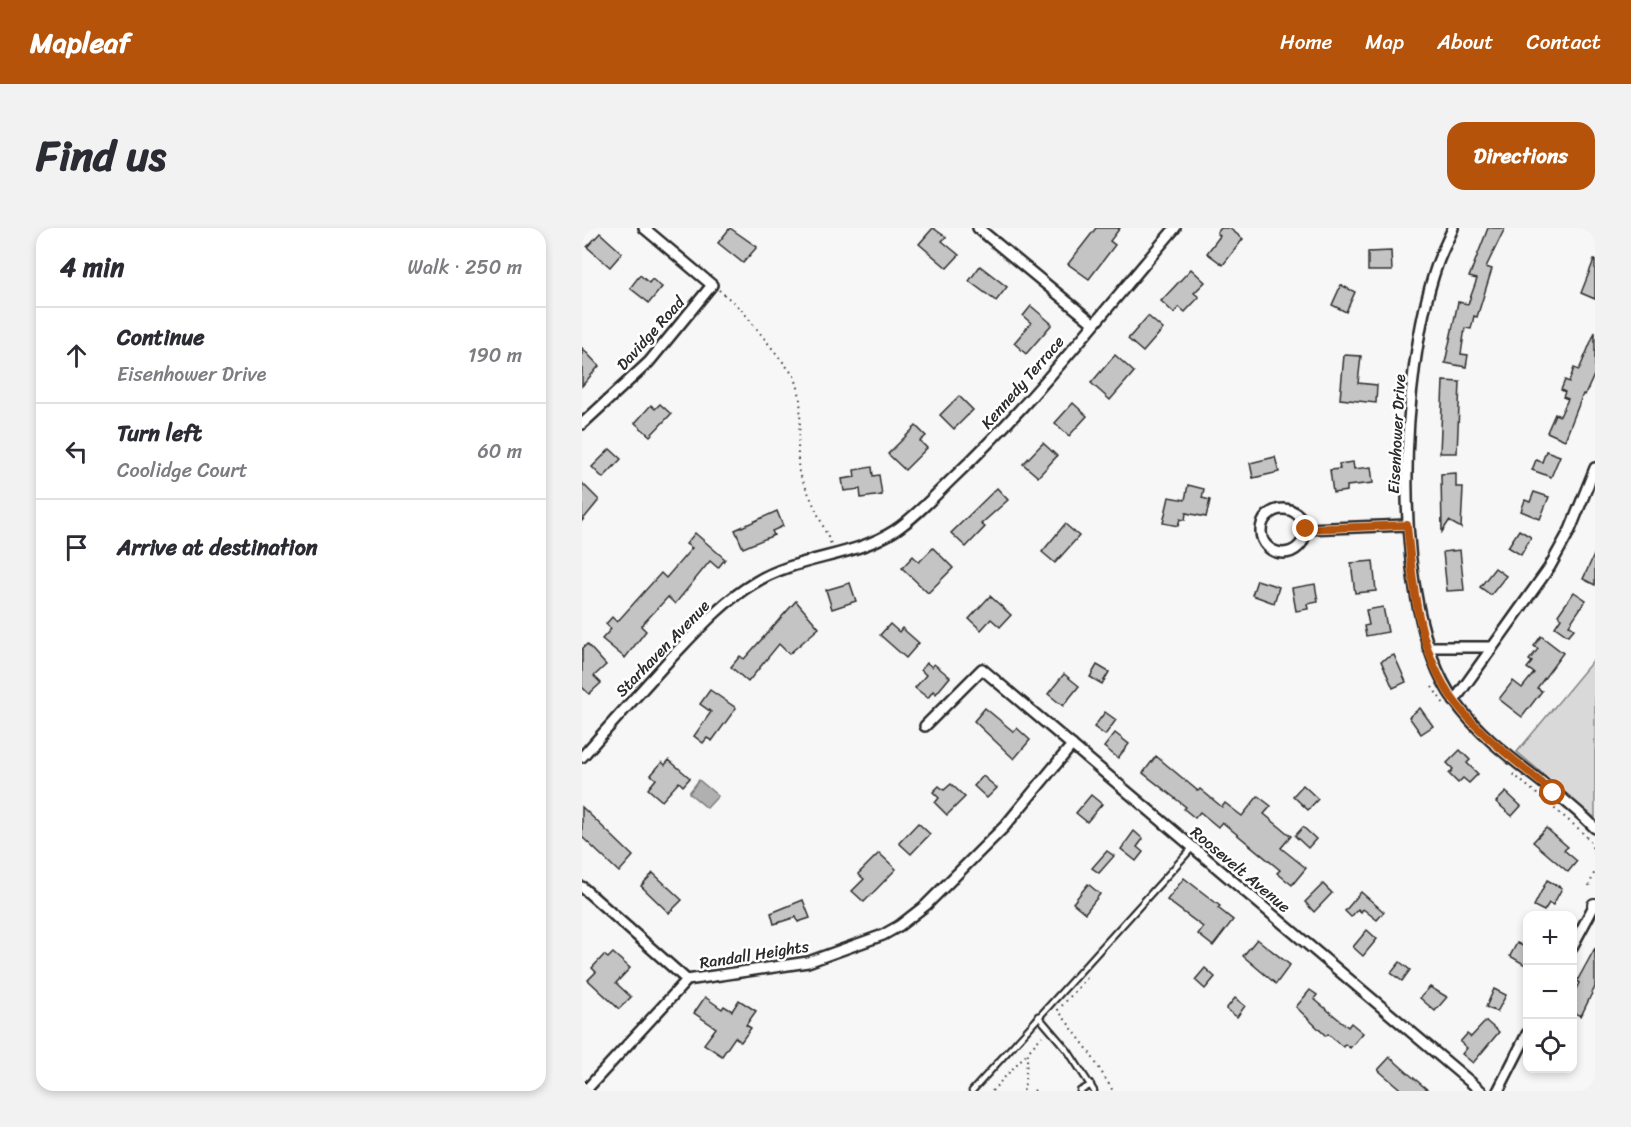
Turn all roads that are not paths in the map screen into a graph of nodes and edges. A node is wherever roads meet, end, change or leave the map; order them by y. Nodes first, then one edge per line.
1 (644, 228) edge
2 (978, 228) edge
3 (1175, 228) edge
4 (1453, 228) edge
5 (1093, 323) junction
6 (582, 424) edge
7 (1595, 468) edge
8 (1407, 525) junction
9 (1306, 529) junction
10 (877, 539) joint
11 (1492, 646) junction
12 (1428, 647) junction
13 (1454, 701) junction
14 (925, 726) dead end
15 (1072, 745) junction
16 (582, 757) edge
17 (1595, 828) edge
18 (1193, 847) junction
19 (582, 887) edge
20 (1595, 905) edge
21 (1577, 938) edge
22 (687, 980) junction
23 (1038, 1016) junction
24 (1523, 1042) edge
25 (1092, 1085) junction
26 (585, 1091) edge
27 (972, 1091) edge
28 (1080, 1091) edge
29 (1094, 1091) edge
30 (1481, 1091) edge
31 (1498, 1091) edge

1 - 6 street, Davidge Road
2 - 5 street
3 - 5 street, Kennedy Terrace
4 - 8 street, Eisenhower Drive
5 - 10 street, Kennedy Terrace
7 - 11 street
8 - 9 street
8 - 12 street, Eisenhower Drive
9 - 9 street
10 - 16 street, Starhaven Avenue
11 - 12 street
11 - 13 street
12 - 13 street, Eisenhower Drive
13 - 17 street, Eisenhower Drive
14 - 15 street, Roosevelt Avenue
15 - 18 street, Roosevelt Avenue
15 - 22 street, Randall Heights
18 - 23 lane
18 - 30 street, Roosevelt Avenue
19 - 22 street
20 - 21 street
22 - 26 street, Randall Heights
23 - 25 lane
23 - 27 lane
24 - 31 street
25 - 28 lane
25 - 29 lane

